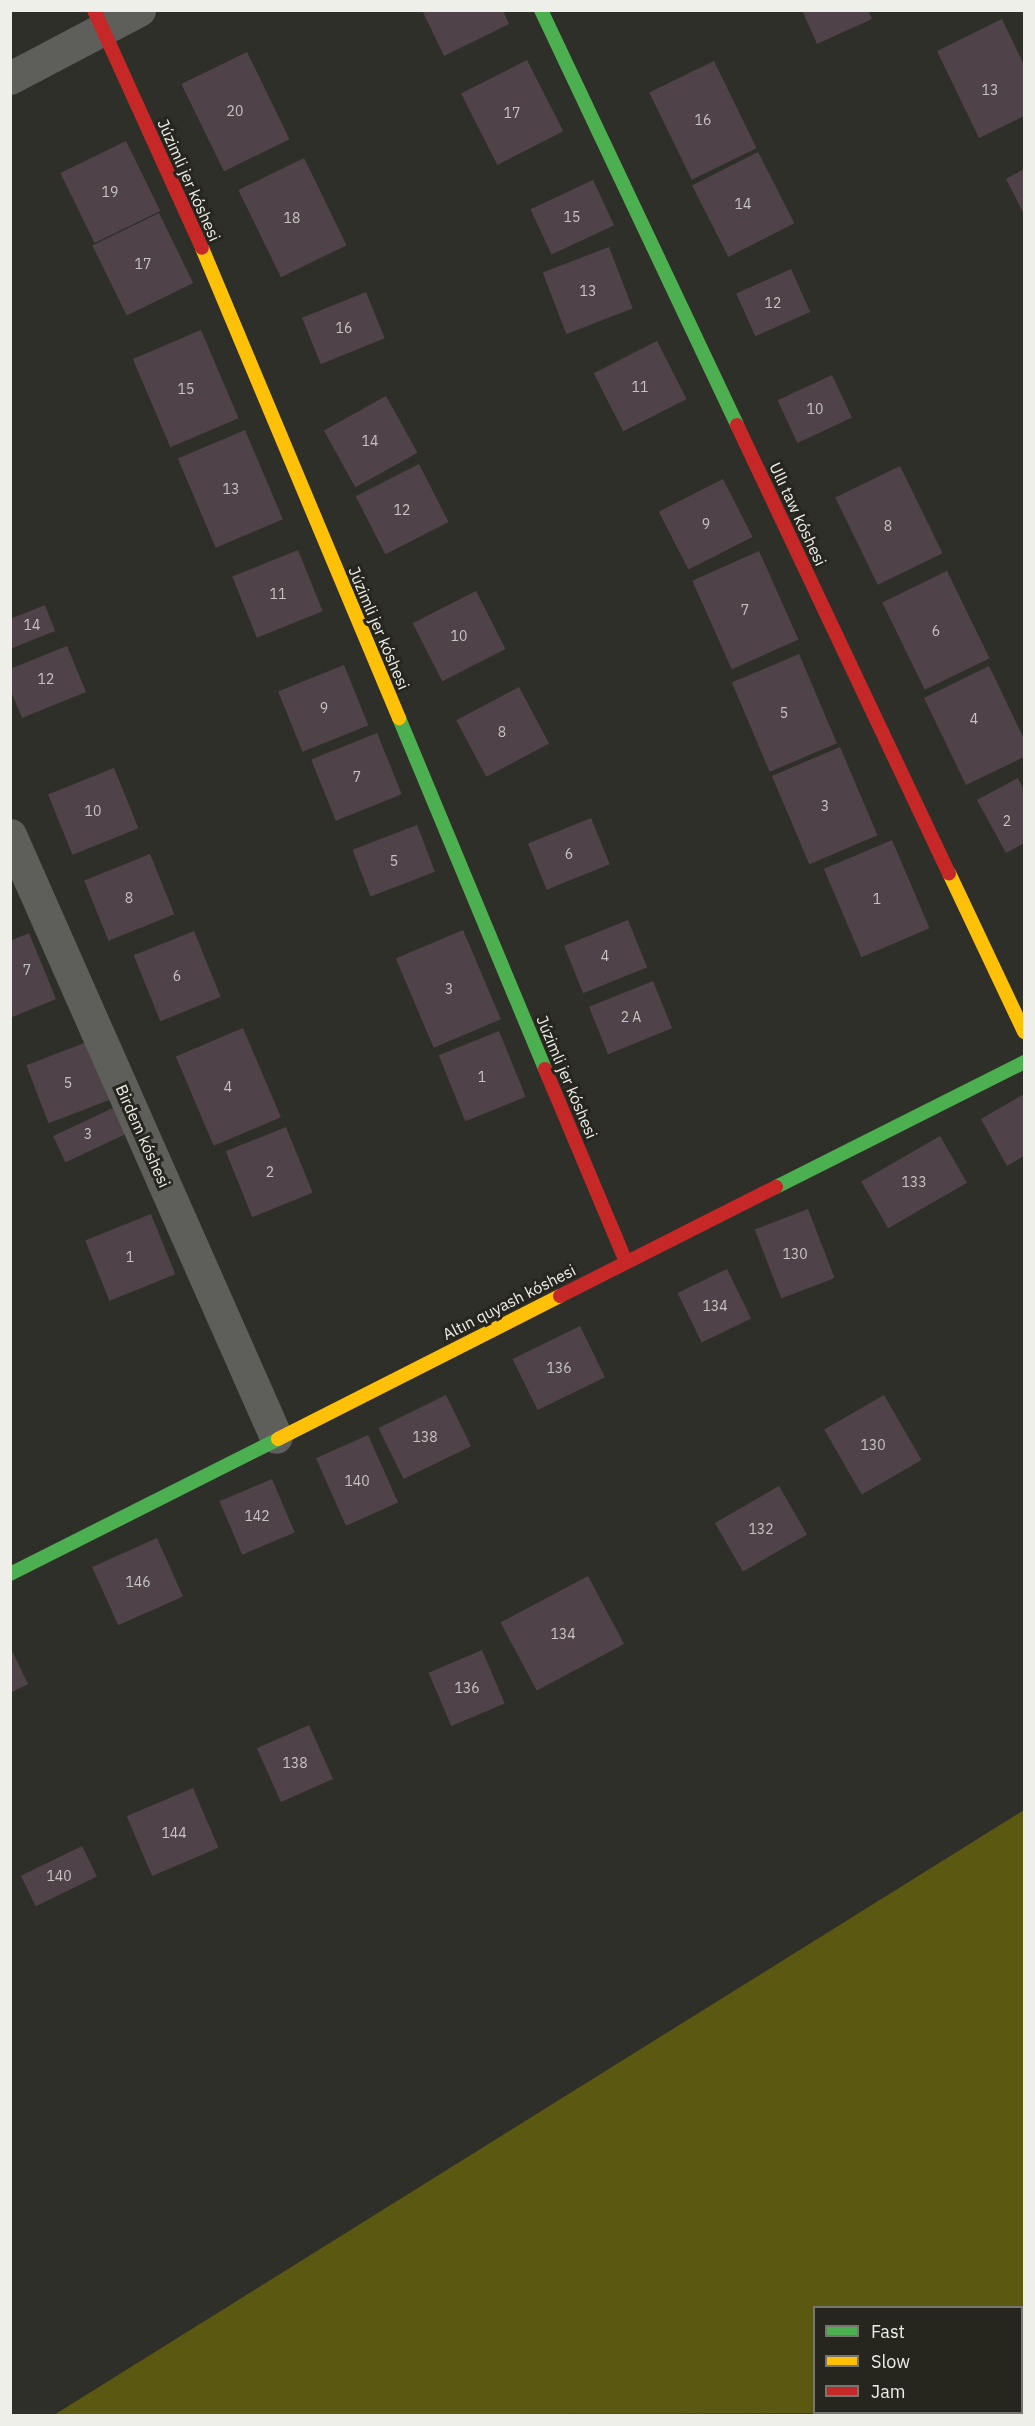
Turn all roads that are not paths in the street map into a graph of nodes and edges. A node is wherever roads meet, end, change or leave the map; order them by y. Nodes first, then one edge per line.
1 (139, 10) edge
2 (541, 10) edge
3 (99, 20) edge
4 (10, 78) edge
5 (10, 835) edge
6 (1024, 1032) edge
7 (1024, 1062) edge
8 (626, 1262) junction
9 (276, 1437) junction
10 (10, 1574) edge

1 - 3 street
2 - 6 street, Ullı taw kóshesi
3 - 4 street
3 - 8 street, Júzimli jer kóshesi
5 - 9 street, Birdem kóshesi
7 - 8 street, Altın quyash kóshesi
8 - 9 street, Altın quyash kóshesi
9 - 10 street, Altın quyash kóshesi

